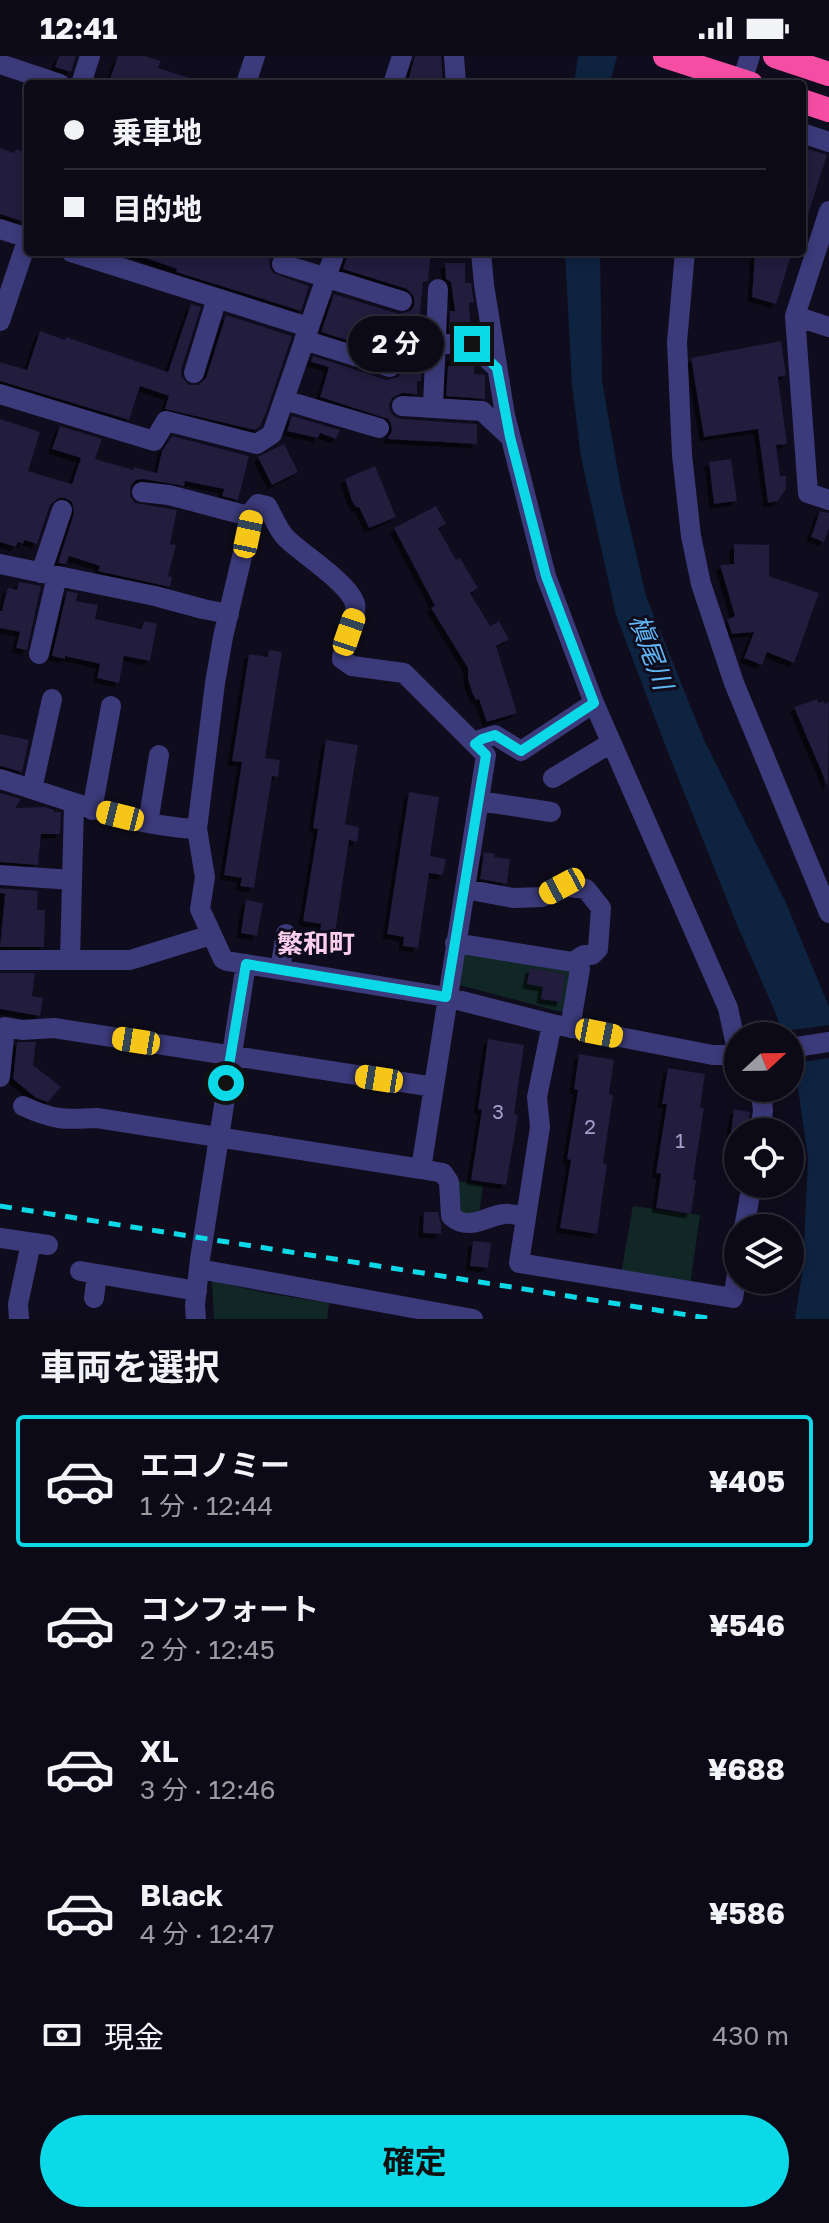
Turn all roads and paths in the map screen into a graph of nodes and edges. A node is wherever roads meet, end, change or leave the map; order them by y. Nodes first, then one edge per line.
1 (90, 56) edge
2 (255, 56) edge
3 (402, 56) edge
4 (454, 56) edge
5 (665, 56) edge
6 (750, 56) edge
7 (775, 56) edge
8 (0, 64) edge
9 (829, 74) edge
10 (48, 80) edge
11 (82, 80) edge
12 (247, 80) edge
13 (394, 80) edge
14 (456, 80) edge
15 (739, 80) edge
16 (742, 80) edge
17 (806, 102) edge
18 (829, 110) edge
19 (806, 134) edge
20 (829, 142) edge
21 (829, 211) edge
22 (0, 229) edge
23 (24, 237) edge
24 (24, 250) edge
25 (84, 256) edge
26 (334, 256) edge
27 (482, 256) edge
28 (685, 256) edge
29 (282, 264) dead end
30 (326, 278) junction
31 (438, 289) dead end
32 (217, 298) junction
33 (402, 301) dead end
34 (795, 316) junction
35 (0, 321) edge
36 (829, 327) edge
37 (306, 333) junction
38 (399, 342) dead end
39 (435, 344) junction
40 (390, 367) dead end
41 (497, 368) junction
42 (194, 373) dead end
43 (0, 394) edge
44 (284, 400) junction
45 (402, 406) dead end
46 (433, 407) junction
47 (379, 428) dead end
48 (510, 437) junction
49 (142, 492) dead end
50 (829, 500) edge
51 (62, 510) dead end
52 (252, 517) junction
53 (0, 564) edge
54 (49, 574) junction
55 (229, 614) junction
56 (39, 654) dead end
57 (52, 699) dead end
58 (594, 703) junction
59 (111, 706) dead end
60 (611, 743) junction
61 (475, 744) junction
62 (159, 755) dead end
63 (553, 778) dead end
64 (0, 779) edge
65 (32, 789) junction
66 (479, 801) junction
67 (83, 807) junction
68 (539, 816) dead end
69 (148, 823) junction
70 (197, 829) junction
71 (0, 875) edge
72 (72, 880) junction
73 (465, 889) junction
74 (829, 913) edge
75 (286, 934) dead end
76 (211, 935) junction
77 (455, 943) junction
78 (578, 959) junction
79 (0, 960) edge
80 (70, 960) junction
81 (246, 964) junction
82 (280, 969) junction
83 (446, 997) junction
84 (731, 1022) edge
85 (561, 1026) junction
86 (3, 1027) edge
87 (829, 1042) edge
88 (804, 1046) edge
89 (230, 1055) junction
90 (724, 1055) edge
91 (0, 1077) edge
92 (434, 1087) junction
93 (23, 1106) dead end
94 (218, 1138) junction
95 (421, 1169) junction
96 (525, 1216) junction
97 (0, 1238) edge
98 (199, 1269) junction
99 (197, 1291) junction
100 (734, 1294) edge
101 (94, 1298) dead end
102 (19, 1319) edge
103 (196, 1319) edge
104 (473, 1319) edge

1 - 11 street
2 - 12 street
3 - 13 street
4 - 14 street
5 - 15 highway, bridge
6 - 16 street
7 - 9 highway
8 - 10 street
17 - 18 highway
19 - 20 street
21 - 34 street
22 - 23 street
24 - 35 street
25 - 32 street
26 - 30 street
27 - 41 street
28 - 74 street
29 - 30 street
30 - 33 street
30 - 37 street
31 - 39 street
32 - 37 street
32 - 42 street
34 - 36 street
34 - 50 street
37 - 40 street
37 - 44 street
38 - 39 street
39 - 41 street
39 - 46 street
41 - 48 street
43 - 44 street
44 - 47 street
45 - 46 street
46 - 48 street
48 - 58 street
49 - 52 street
51 - 54 street
52 - 55 street
52 - 61 street
53 - 54 street
54 - 55 street
54 - 56 street
55 - 70 street
57 - 65 street
58 - 60 street
58 - 61 street
59 - 67 street
60 - 63 street
60 - 84 street
61 - 66 street
62 - 69 street
64 - 65 street
65 - 67 street
66 - 68 street
66 - 73 street
67 - 69 street
67 - 72 street
69 - 70 street
70 - 76 street
71 - 72 street
72 - 80 street
73 - 77 street
73 - 78 street
75 - 82 street
76 - 80 street
76 - 81 street
77 - 78 street
77 - 83 street
78 - 85 street
79 - 80 street
81 - 82 street
81 - 89 street
82 - 83 street
83 - 85 street
83 - 92 street
85 - 90 street
85 - 96 street
86 - 89 street
86 - 91 street
87 - 88 street
89 - 92 street
89 - 94 street
92 - 95 street
93 - 94 street
94 - 95 street
94 - 98 street
95 - 96 street
96 - 100 street
97 - 102 street
98 - 99 street
98 - 104 street
99 - 101 street
99 - 103 street

